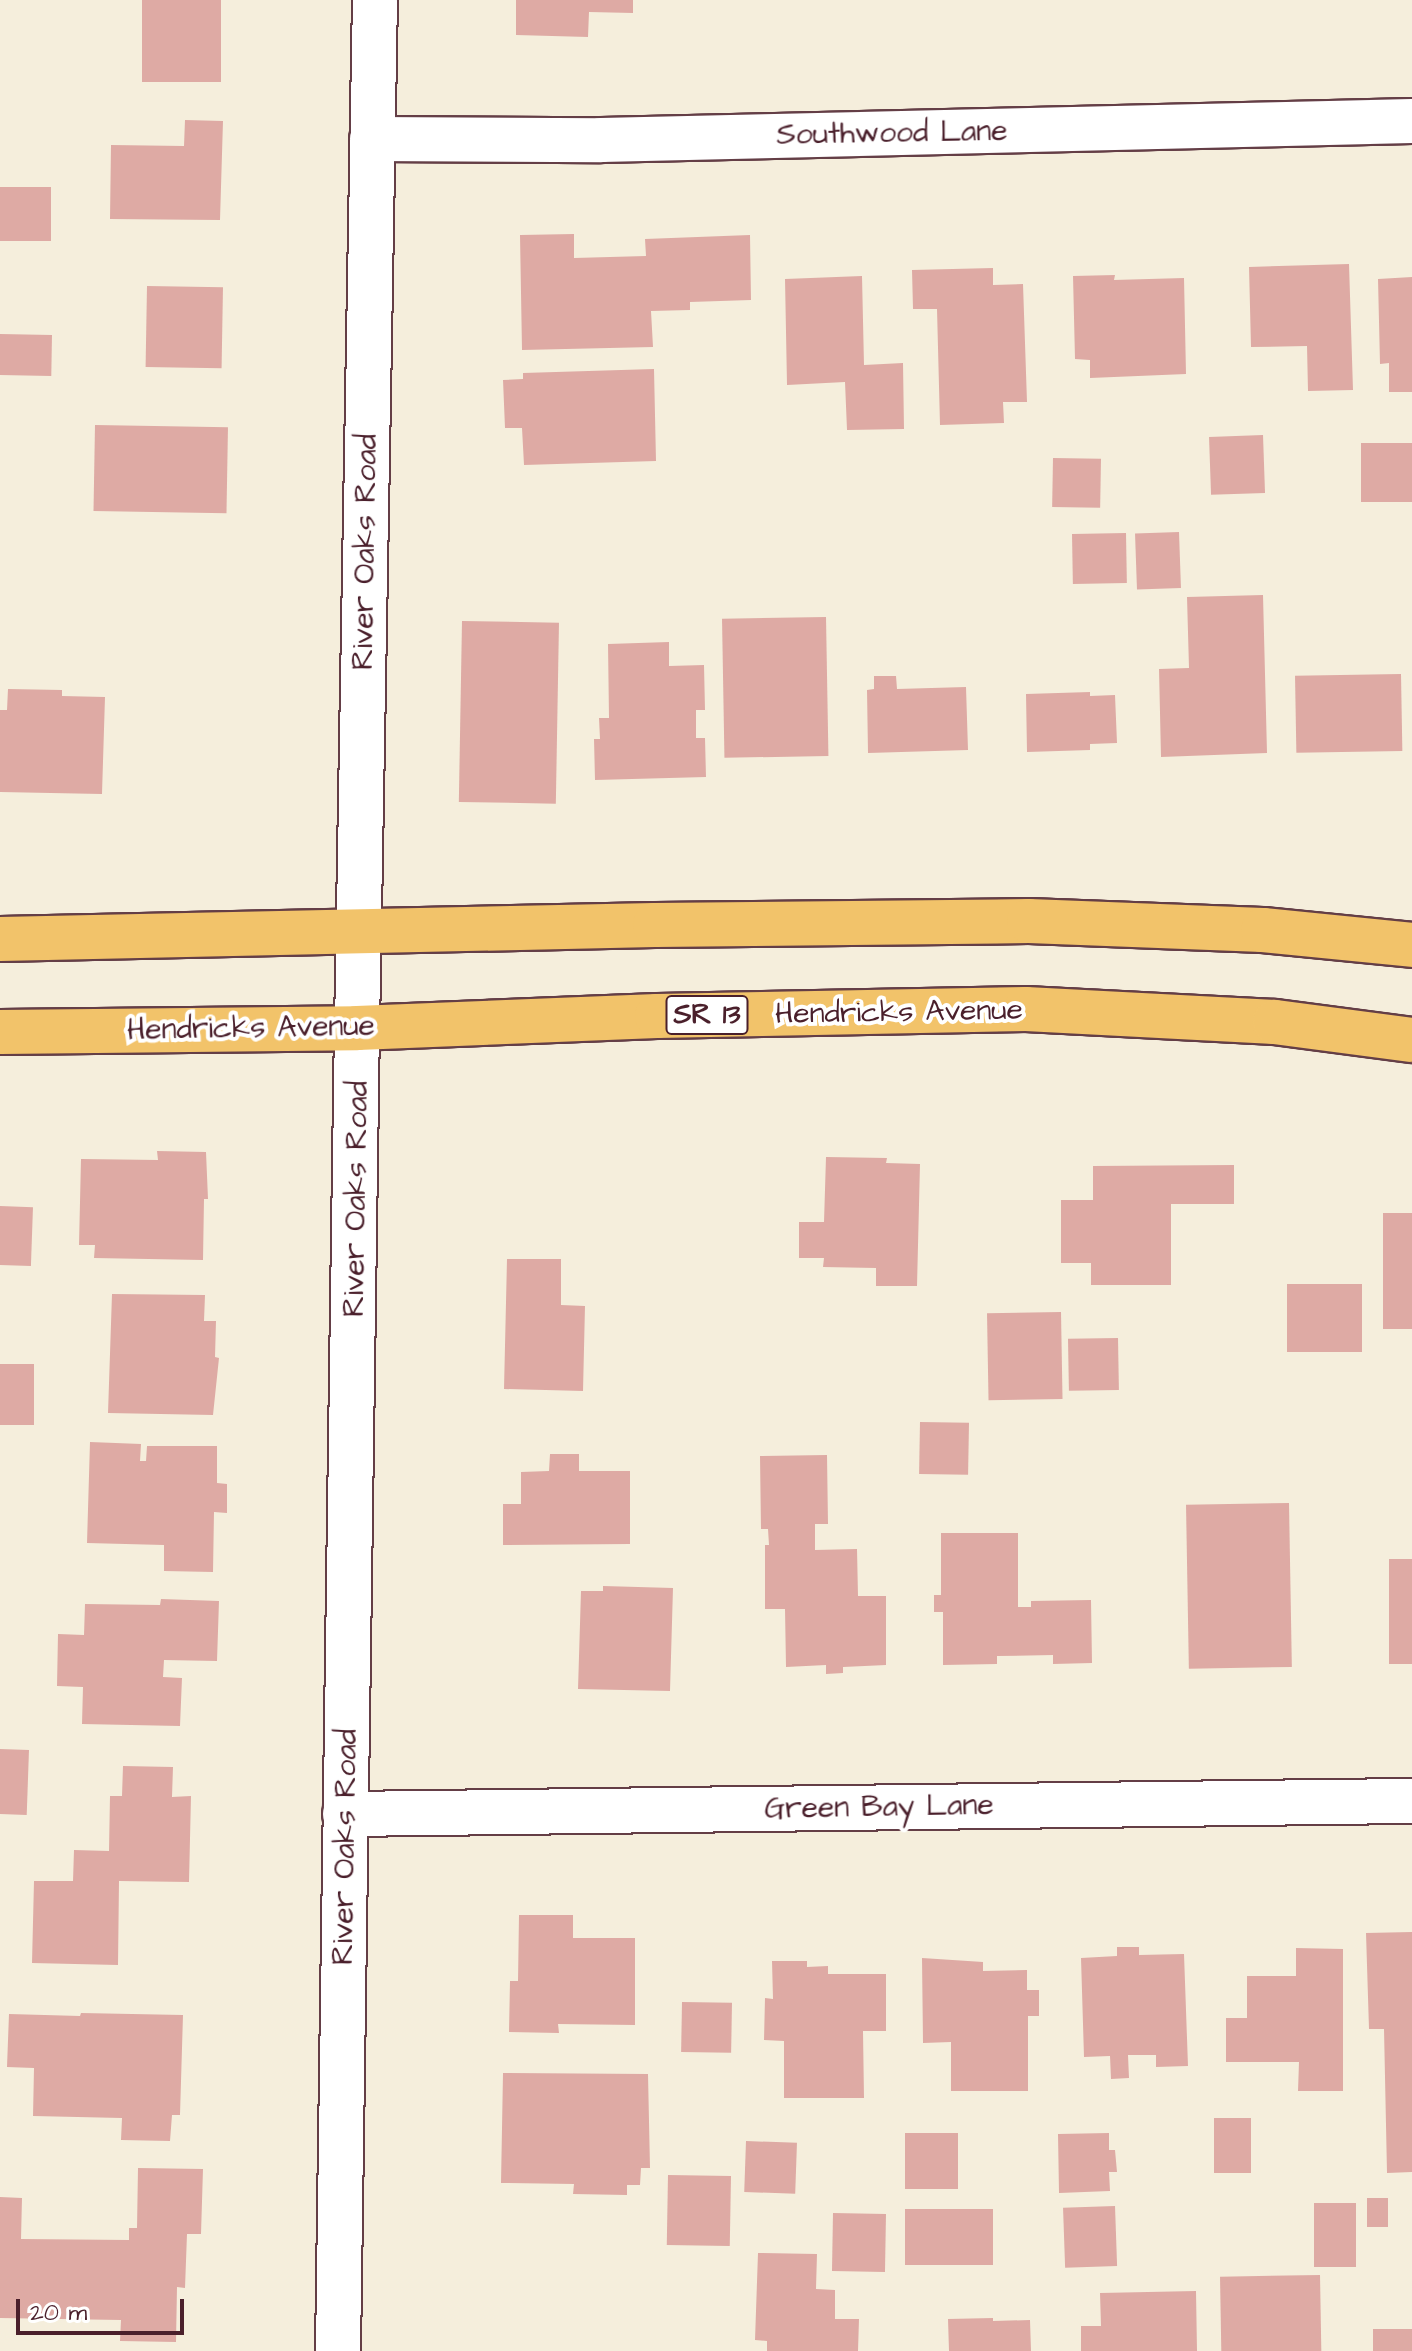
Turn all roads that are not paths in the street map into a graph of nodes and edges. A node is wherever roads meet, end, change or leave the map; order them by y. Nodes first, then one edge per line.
1 (375, 0) edge
2 (1412, 121) edge
3 (372, 139) junction
4 (359, 933) junction
5 (0, 939) edge
6 (1412, 945) edge
7 (357, 1028) junction
8 (0, 1032) edge
9 (1412, 1040) edge
10 (1412, 1801) edge
11 (345, 1814) junction
12 (338, 2351) edge

1 - 3 street, River Oaks Road
2 - 3 street, Southwood Lane
3 - 4 street, River Oaks Road
4 - 5 main road
4 - 6 main road
4 - 7 street, River Oaks Road
7 - 8 main road, Hendricks Avenue / SR 13
7 - 9 main road, Hendricks Avenue / SR 13
7 - 11 street, River Oaks Road
10 - 11 street, Green Bay Lane
11 - 12 street, River Oaks Road

